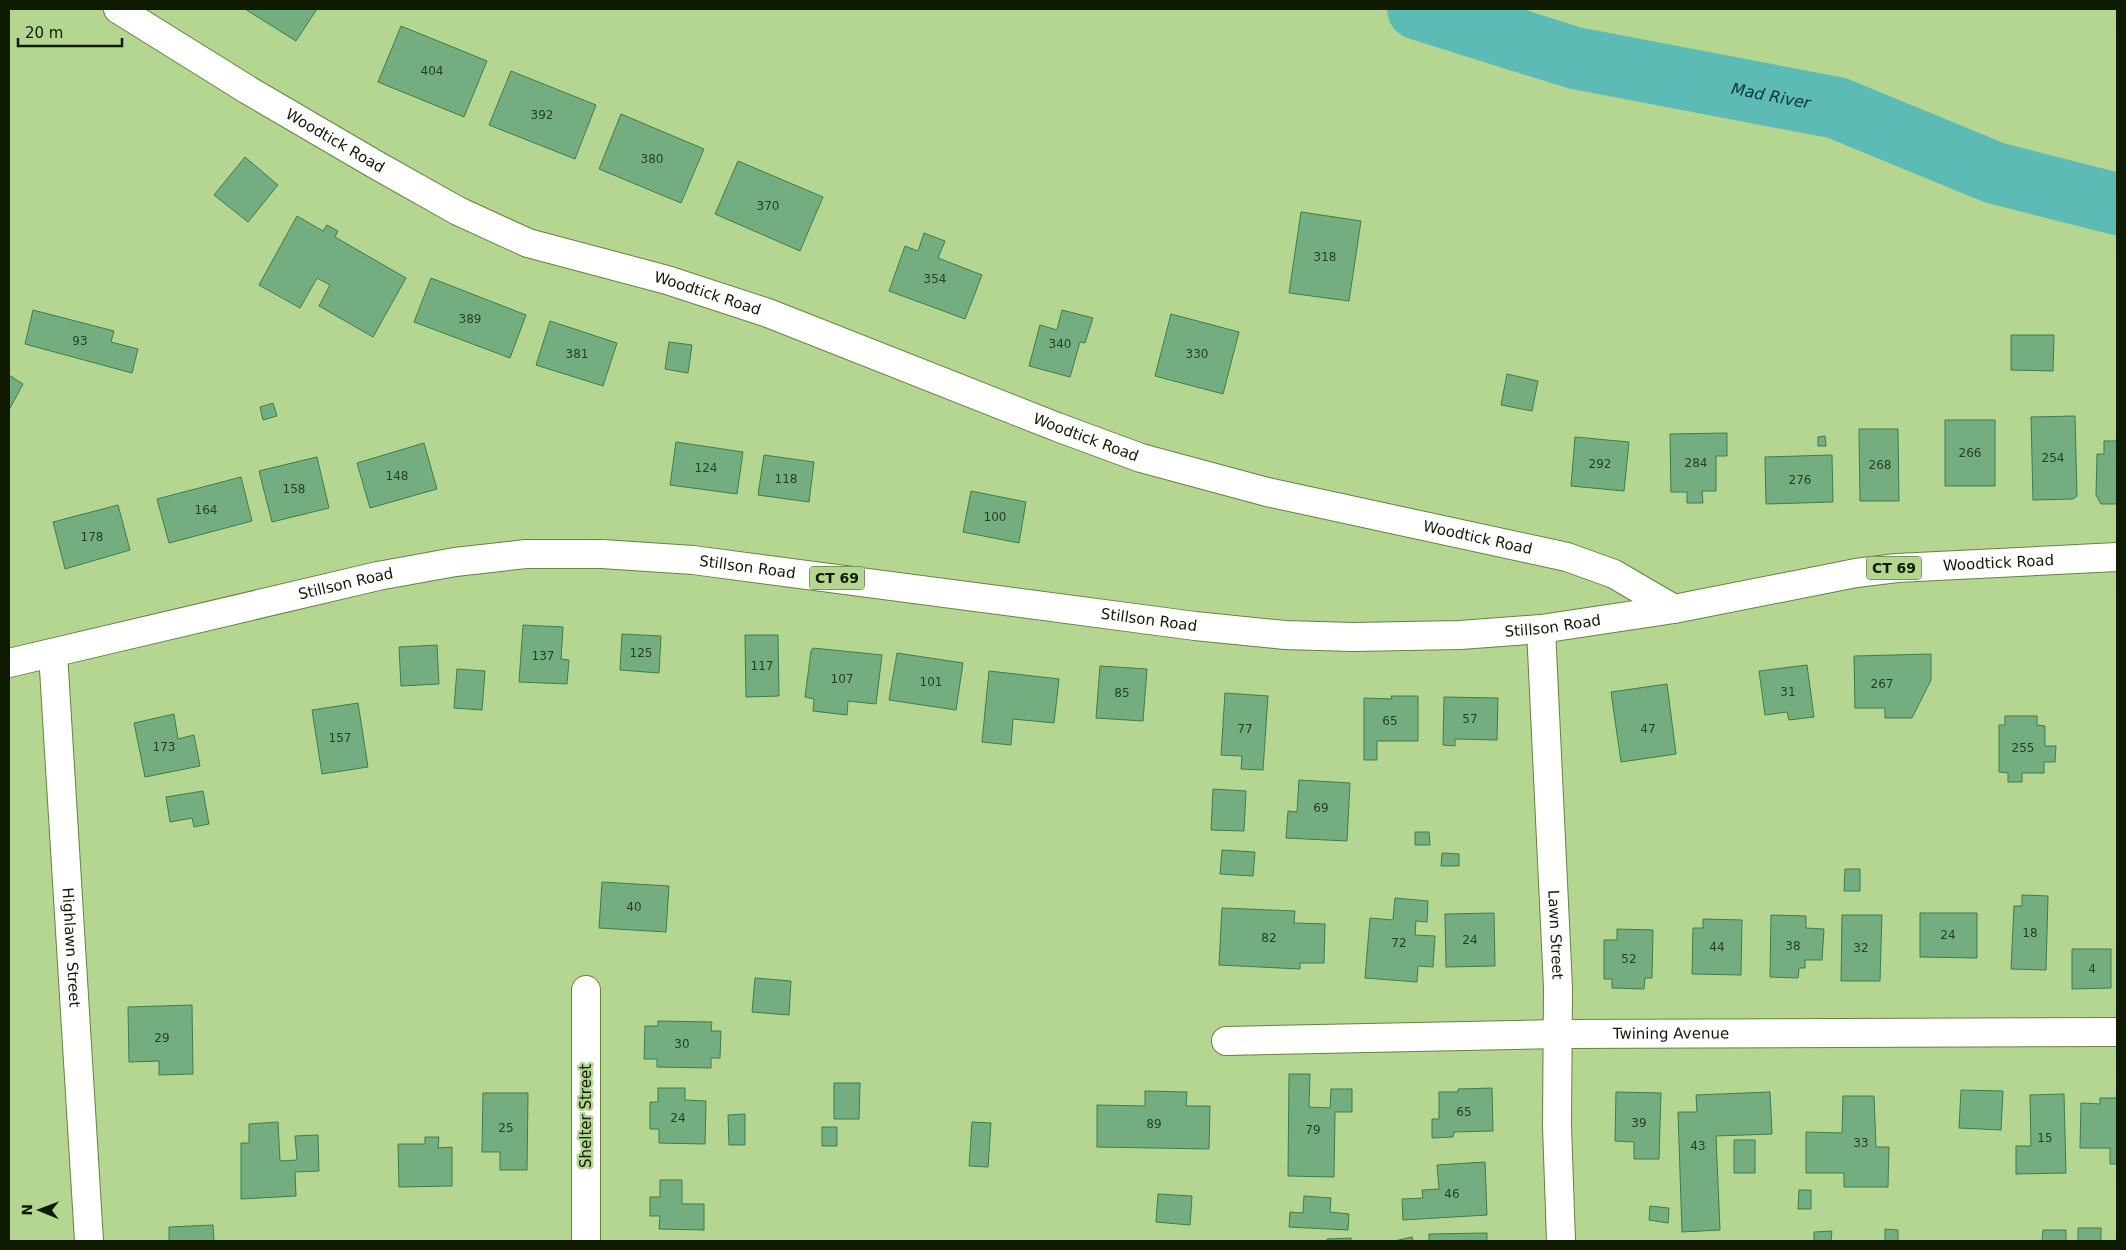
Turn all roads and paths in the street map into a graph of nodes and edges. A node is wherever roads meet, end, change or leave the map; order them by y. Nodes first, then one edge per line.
1 (118, 9) edge
2 (2117, 557) edge
3 (1674, 609) junction
4 (1541, 629) junction
5 (53, 653) junction
6 (9, 663) edge
7 (586, 990) dead end
8 (2117, 1032) edge
9 (1559, 1034) junction
10 (1226, 1041) dead end
11 (89, 1241) edge
12 (586, 1241) edge
13 (1561, 1241) edge

1 - 3 main road, Woodtick Road
2 - 3 main road, Woodtick Road / CT 69
3 - 4 main road, Stillson Road / CT 69
4 - 5 main road, Stillson Road / CT 69
4 - 9 main road, Lawn Street
5 - 6 main road, Stillson Road / CT 69
5 - 11 main road, Highlawn Street
7 - 12 main road, Shelter Street
8 - 9 main road, Twining Avenue
9 - 10 main road, Twining Avenue
9 - 13 main road, Lawn Street

